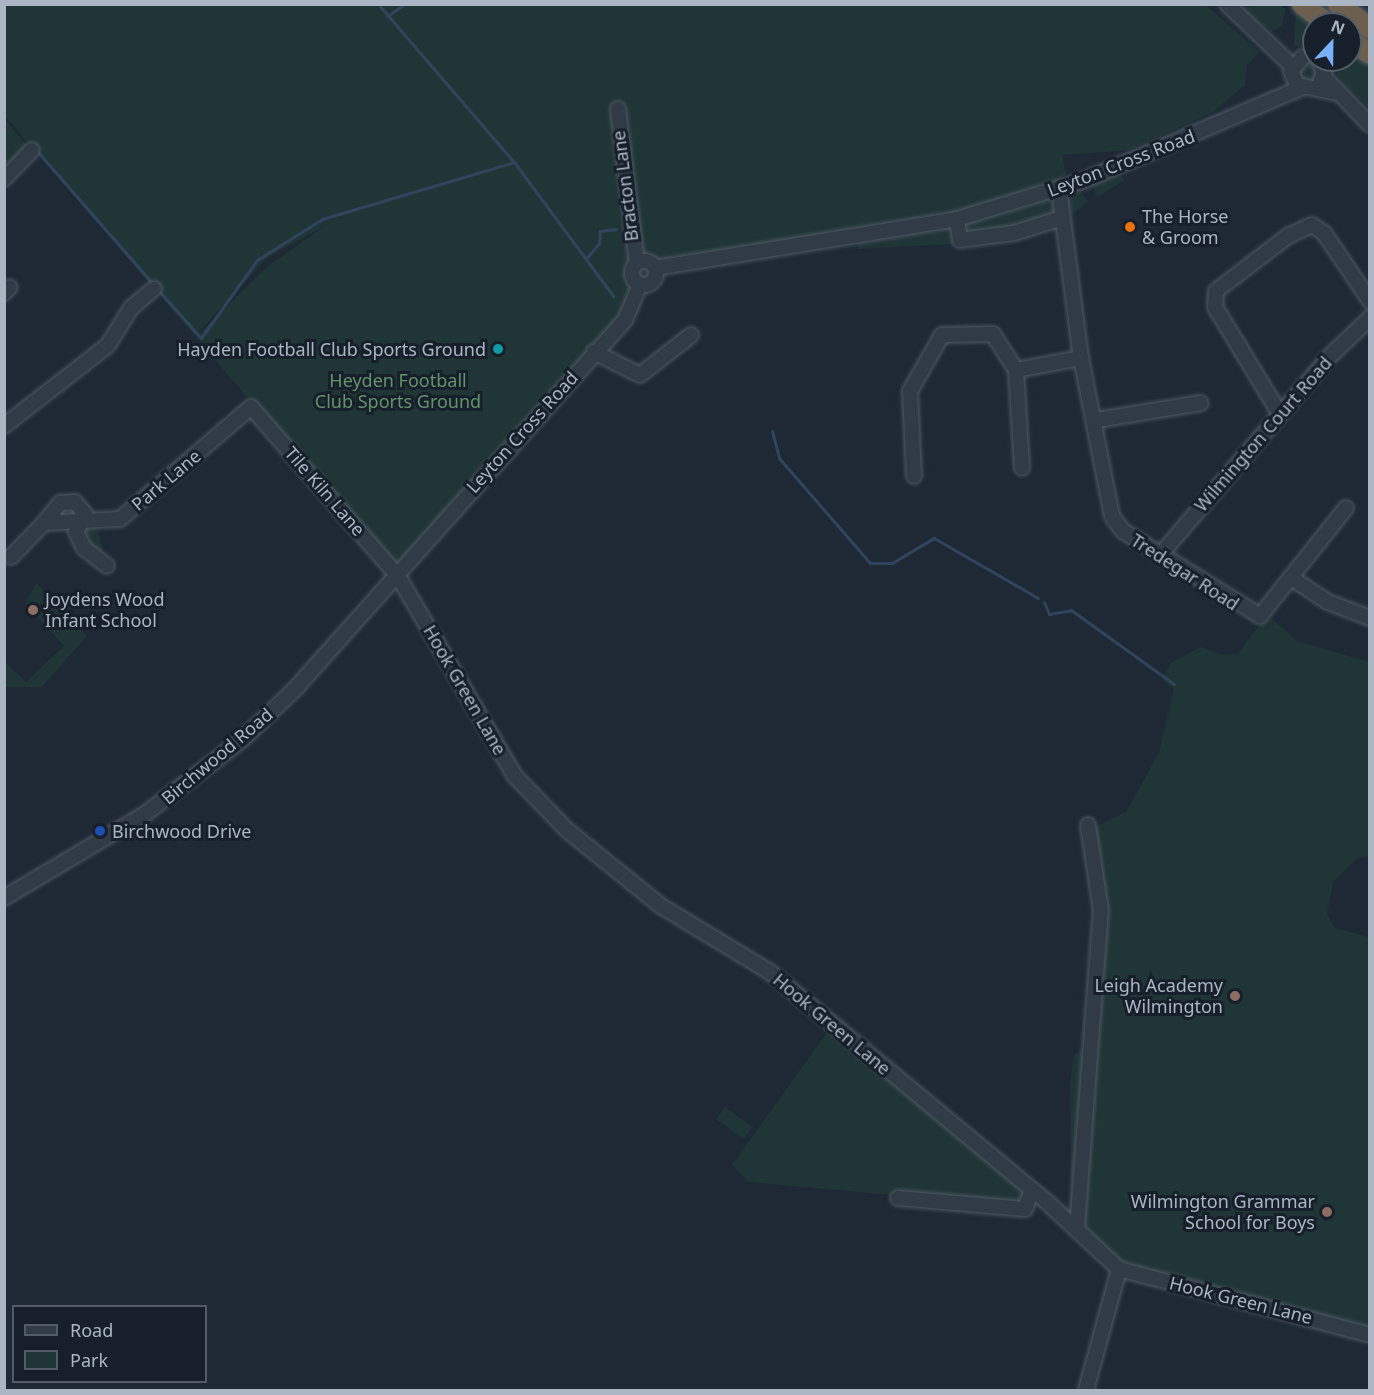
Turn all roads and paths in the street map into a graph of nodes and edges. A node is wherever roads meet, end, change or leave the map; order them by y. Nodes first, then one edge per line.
1 (1227, 4) edge
2 (1338, 4) edge
3 (1370, 28) edge
4 (1302, 67) edge
5 (1302, 69) edge
6 (1308, 72) edge
7 (1308, 72) edge
8 (1320, 82) junction
9 (618, 109) dead end
10 (1370, 125) edge
11 (32, 150) dead end
12 (4, 179) edge
13 (1059, 189) junction
14 (1062, 218) junction
15 (957, 219) junction
16 (637, 263) junction
17 (655, 268) junction
18 (640, 285) junction
19 (154, 289) dead end
20 (1370, 301) edge
21 (1370, 318) edge
22 (691, 335) dead end
23 (594, 352) junction
24 (1081, 358) junction
25 (1016, 370) junction
26 (1201, 403) dead end
27 (251, 407) joint
28 (1280, 414) junction
29 (7, 419) edge
30 (1098, 420) junction
31 (1022, 468) dead end
32 (914, 476) dead end
33 (1346, 507) dead end
34 (44, 523) junction
35 (82, 523) junction
36 (1161, 554) junction
37 (11, 557) dead end
38 (107, 566) dead end
39 (398, 576) junction
40 (1293, 579) junction
41 (1370, 618) edge
42 (1088, 825) dead end
43 (4, 898) edge
44 (1032, 1190) junction
45 (898, 1198) dead end
46 (1025, 1209) junction
47 (1058, 1211) junction
48 (1077, 1228) junction
49 (1119, 1269) junction
50 (1370, 1335) edge
51 (1086, 1390) edge

1 - 4 street
2 - 3 highway
5 - 13 street, Leyton Cross Road
6 - 8 street
7 - 8 street
8 - 10 street
9 - 16 street, Bracton Lane
11 - 12 street
13 - 14 street, Tredegar Road
13 - 15 street, Leyton Cross Road
14 - 15 street, Leyton Cross Road
14 - 24 street, Tredegar Road
15 - 17 street, Leyton Cross Road
16 - 17 street, Leyton Cross Road
16 - 18 street
17 - 18 street, Leyton Cross Road
18 - 23 street, Leyton Cross Road
19 - 29 street
20 - 28 street
21 - 28 street, Wilmington Court Road
22 - 23 street
23 - 39 street, Leyton Cross Road
24 - 25 street
24 - 30 street, Tredegar Road
25 - 31 street
25 - 32 street
26 - 30 street
27 - 35 street, Park Lane
27 - 39 street, Tile Kiln Lane
28 - 36 street, Wilmington Court Road
30 - 36 street, Tredegar Road
33 - 40 street, Tredegar Road
34 - 35 street, Park Lane
34 - 35 street
34 - 37 street
35 - 38 street
36 - 40 street, Tredegar Road
39 - 43 street, Birchwood Road
39 - 44 street, Hook Green Lane
40 - 41 street
42 - 48 street
44 - 46 street
44 - 47 street, Hook Green Lane
45 - 46 street
46 - 47 street
47 - 48 street, Hook Green Lane
48 - 49 street, Hook Green Lane
49 - 50 street, Hook Green Lane
49 - 51 street

